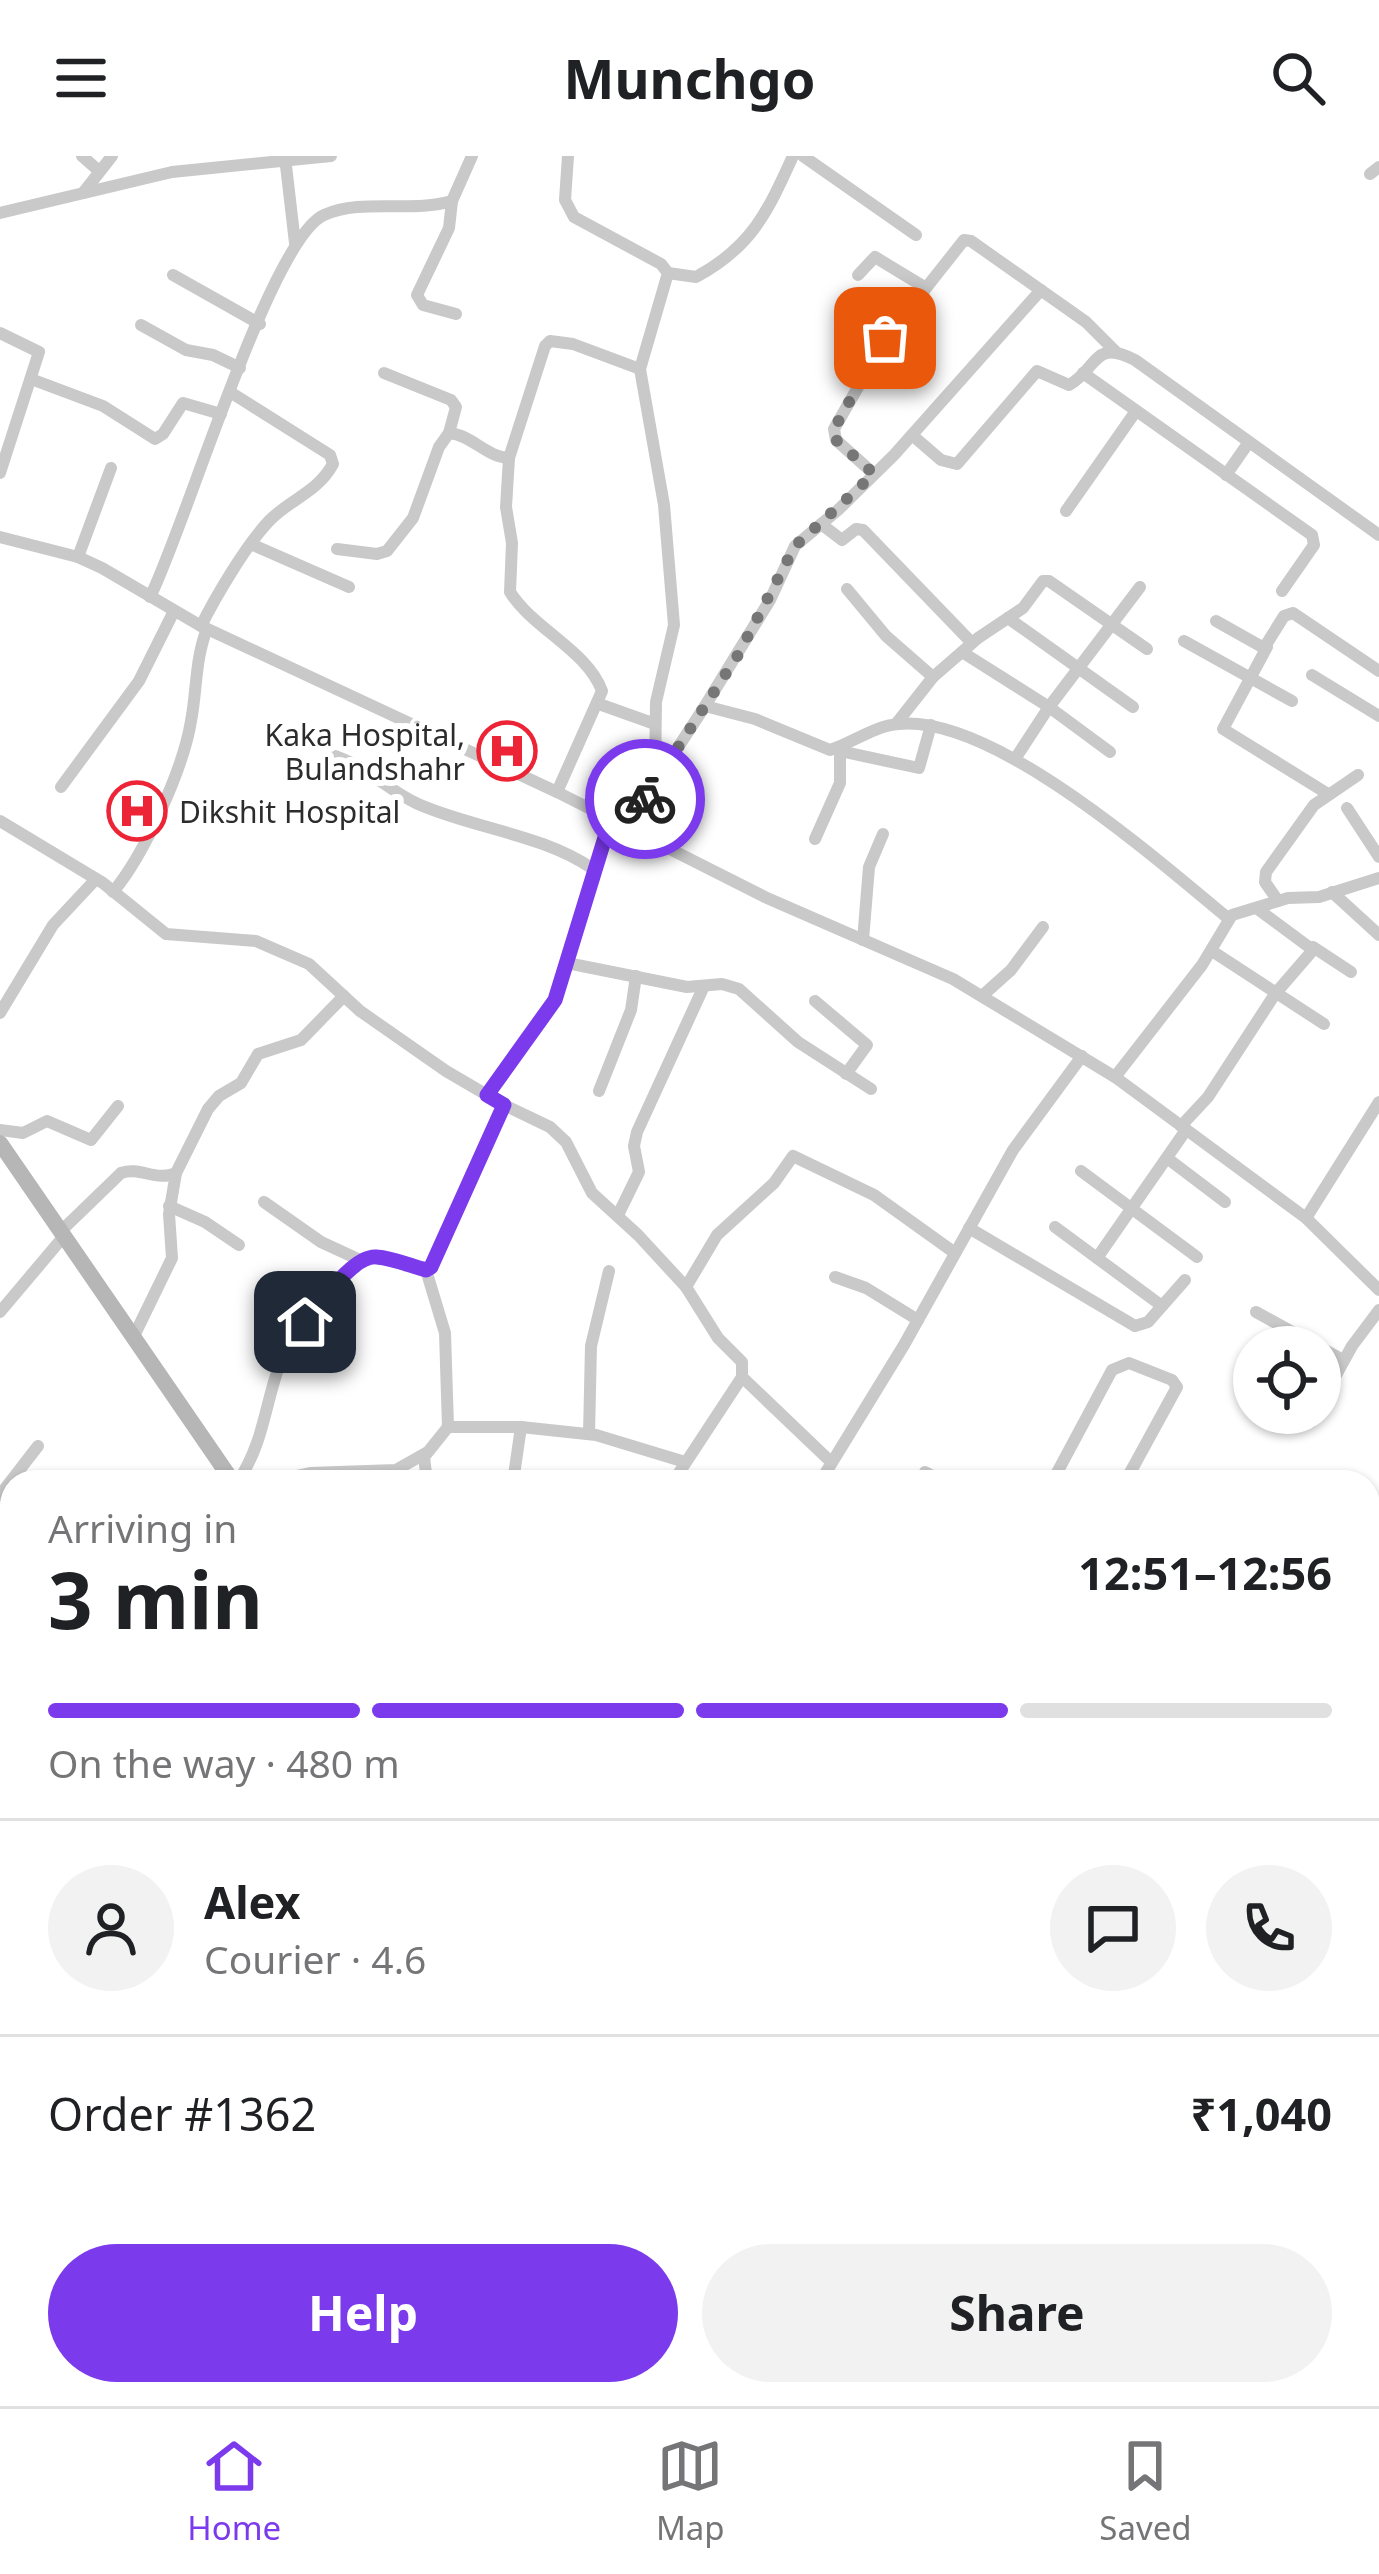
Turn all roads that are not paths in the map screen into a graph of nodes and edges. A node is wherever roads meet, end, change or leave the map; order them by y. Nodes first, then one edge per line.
1 (82, 156) edge
2 (331, 156) edge
3 (472, 156) edge
4 (568, 156) edge
5 (793, 156) edge
6 (803, 156) edge
7 (116, 157) edge
8 (285, 158) edge
9 (100, 172) junction
10 (82, 194) junction
11 (452, 201) junction
12 (0, 214) edge
13 (916, 235) dead end
14 (295, 243) junction
15 (668, 273) junction
16 (173, 274) dead end
17 (858, 275) dead end
18 (926, 288) junction
19 (1042, 290) junction
20 (456, 314) dead end
21 (260, 324) junction
22 (142, 325) dead end
23 (0, 333) edge
24 (1116, 352) junction
25 (240, 368) junction
26 (640, 369) junction
27 (384, 373) dead end
28 (1084, 373) junction
29 (31, 379) junction
30 (230, 392) junction
31 (1136, 411) junction
32 (221, 414) junction
33 (448, 434) junction
34 (912, 435) junction
35 (1249, 442) junction
36 (509, 458) junction
37 (111, 468) dead end
38 (0, 473) edge
39 (874, 474) junction
40 (1226, 475) junction
41 (1066, 511) dead end
42 (821, 524) junction
43 (1379, 535) edge
44 (0, 537) edge
45 (253, 545) junction
46 (338, 549) dead end
47 (78, 557) junction
48 (349, 587) dead end
49 (1141, 587) dead end
50 (847, 589) dead end
51 (1282, 591) dead end
52 (150, 597) junction
53 (174, 611) junction
54 (1008, 618) junction
55 (1216, 621) dead end
56 (1112, 624) junction
57 (204, 627) junction
58 (1184, 641) dead end
59 (1267, 647) junction
60 (967, 648) junction
61 (1148, 649) dead end
62 (1080, 667) junction
63 (1379, 671) edge
64 (1312, 675) dead end
65 (1250, 676) junction
66 (933, 677) junction
67 (1292, 700) dead end
68 (599, 704) junction
69 (705, 706) junction
70 (1049, 707) junction
71 (1133, 707) dead end
72 (1379, 716) edge
73 (655, 724) junction
74 (896, 724) junction
75 (932, 725) junction
76 (840, 749) junction
77 (1110, 752) dead end
78 (328, 754) dead end
79 (1015, 759) junction
80 (657, 765) junction
81 (1358, 775) dead end
82 (61, 787) dead end
83 (557, 792) junction
84 (1328, 794) junction
85 (1347, 808) dead end
86 (611, 818) junction
87 (0, 820) edge
88 (631, 828) junction
89 (883, 834) dead end
90 (815, 839) dead end
91 (1379, 857) edge
92 (593, 868) junction
93 (96, 878) junction
94 (1379, 878) edge
95 (113, 892) junction
96 (1332, 892) junction
97 (1278, 901) junction
98 (1259, 910) junction
99 (1229, 919) junction
100 (1043, 927) dead end
101 (1379, 935) edge
102 (863, 940) junction
103 (1313, 947) junction
104 (1212, 951) junction
105 (567, 963) junction
106 (1352, 973) dead end
107 (636, 976) junction
108 (704, 986) junction
109 (1275, 994) junction
110 (344, 996) junction
111 (982, 996) junction
112 (815, 1001) dead end
113 (0, 1013) edge
114 (1324, 1024) dead end
115 (1082, 1056) junction
116 (846, 1074) junction
117 (1115, 1077) junction
118 (871, 1089) dead end
119 (599, 1091) dead end
120 (487, 1095) junction
121 (1379, 1102) edge
122 (504, 1105) junction
123 (118, 1106) dead end
124 (1366, 1121) junction
125 (1184, 1128) junction
126 (0, 1130) edge
127 (1379, 1131) edge
128 (0, 1143) edge
129 (1167, 1158) junction
130 (1081, 1171) dead end
131 (176, 1173) junction
132 (263, 1202) dead end
133 (1226, 1202) dead end
134 (169, 1206) junction
135 (1131, 1209) junction
136 (618, 1215) junction
137 (1306, 1218) junction
138 (1054, 1227) dead end
139 (969, 1228) junction
140 (63, 1234) junction
141 (239, 1245) dead end
142 (955, 1253) junction
143 (1197, 1257) dead end
144 (1097, 1258) junction
145 (360, 1260) junction
146 (426, 1270) junction
147 (609, 1271) dead end
148 (835, 1277) dead end
149 (1185, 1280) dead end
150 (686, 1288) junction
151 (1379, 1290) edge
152 (1162, 1306) junction
153 (1379, 1310) edge
154 (0, 1312) edge
155 (1256, 1312) dead end
156 (918, 1320) junction
157 (134, 1336) junction
158 (1343, 1360) junction
159 (1341, 1364) edge
160 (742, 1377) junction
161 (448, 1427) junction
162 (521, 1427) junction
163 (589, 1434) junction
164 (38, 1446) dead end
165 (426, 1453) junction
166 (830, 1461) junction
167 (686, 1462) junction
168 (19, 1470) edge
169 (229, 1470) edge
170 (243, 1470) edge
171 (401, 1470) edge
172 (425, 1470) edge
173 (515, 1470) edge
174 (681, 1470) edge
175 (826, 1470) edge
176 (1051, 1470) edge
177 (1132, 1470) edge

1 - 9 street
2 - 8 street
3 - 11 street
4 - 15 street
5 - 15 street
6 - 13 street
7 - 9 street
8 - 10 street
8 - 14 street
9 - 10 street
10 - 12 street
11 - 14 street
11 - 20 street
14 - 21 street
15 - 26 street
16 - 21 street
17 - 18 street
18 - 19 street
18 - 39 street
19 - 24 street
19 - 34 street
21 - 25 street
22 - 25 street
23 - 29 street
24 - 28 street
24 - 35 street
25 - 30 street
26 - 36 street
26 - 73 street
27 - 33 street
28 - 31 street
28 - 34 street
29 - 32 street
29 - 38 street
30 - 32 street
30 - 45 street
31 - 40 street
31 - 41 street
32 - 52 street
33 - 36 street
33 - 46 street
34 - 39 street
35 - 40 street
35 - 43 street
36 - 68 street
37 - 47 street
39 - 42 street
40 - 51 street
42 - 60 street
42 - 69 street
44 - 47 street
45 - 48 street
45 - 57 street
47 - 52 street
49 - 56 street
50 - 66 street
52 - 53 street
53 - 57 street
53 - 82 street
54 - 56 street
54 - 60 street
54 - 62 street
55 - 59 street
56 - 61 street
56 - 62 street
57 - 83 street
57 - 95 street
58 - 65 street
59 - 63 street
59 - 65 street
60 - 66 street
60 - 70 street
62 - 70 street
62 - 71 street
64 - 72 street
65 - 67 street
65 - 84 street
66 - 74 street
68 - 73 street
68 - 83 street
69 - 76 street
69 - 80 street
70 - 77 street
70 - 79 street
73 - 80 street
74 - 75 street
74 - 76 street
75 - 76 street
75 - 79 street
76 - 90 street
78 - 92 street
79 - 99 street
80 - 88 street
81 - 84 street
83 - 86 street
84 - 97 street
85 - 91 street
86 - 88 street
86 - 92 street
87 - 93 street
88 - 102 street
89 - 102 street
92 - 105 street
93 - 95 street
93 - 113 street
94 - 96 street
95 - 110 street
96 - 97 street
96 - 101 street
97 - 98 street
98 - 99 street
98 - 103 street
99 - 104 street
100 - 111 street
102 - 111 street
103 - 106 street
103 - 109 street
104 - 109 street
104 - 117 street
105 - 107 street
105 - 120 street
107 - 108 street
107 - 119 street
108 - 116 street
108 - 136 street
109 - 114 street
109 - 125 street
110 - 120 street
110 - 131 street
111 - 115 street
112 - 116 street
115 - 117 street
115 - 139 street
116 - 118 street
117 - 125 street
120 - 122 street
121 - 124 street
122 - 136 street
122 - 146 street
123 - 126 street
124 - 127 street
124 - 137 street
125 - 129 street
125 - 137 street
128 - 140 main road
129 - 133 street
129 - 135 street
130 - 135 street
131 - 134 street
131 - 140 street
132 - 145 street
134 - 141 street
134 - 157 street
135 - 143 street
135 - 144 street
136 - 150 street
137 - 151 street
138 - 144 street
139 - 142 street
139 - 152 street
140 - 154 street
140 - 157 main road
142 - 150 street
142 - 156 street
144 - 152 street
145 - 146 street
145 - 170 street
146 - 161 street
147 - 163 street
148 - 156 street
149 - 152 street
150 - 160 street
153 - 158 street
155 - 158 street
156 - 166 street
157 - 169 main road
158 - 159 street
160 - 166 street
160 - 167 street
161 - 162 street
161 - 165 street
162 - 163 street
162 - 173 street
163 - 167 street
164 - 168 street
165 - 171 street
165 - 172 street
166 - 175 street
167 - 174 street
176 - 177 street

